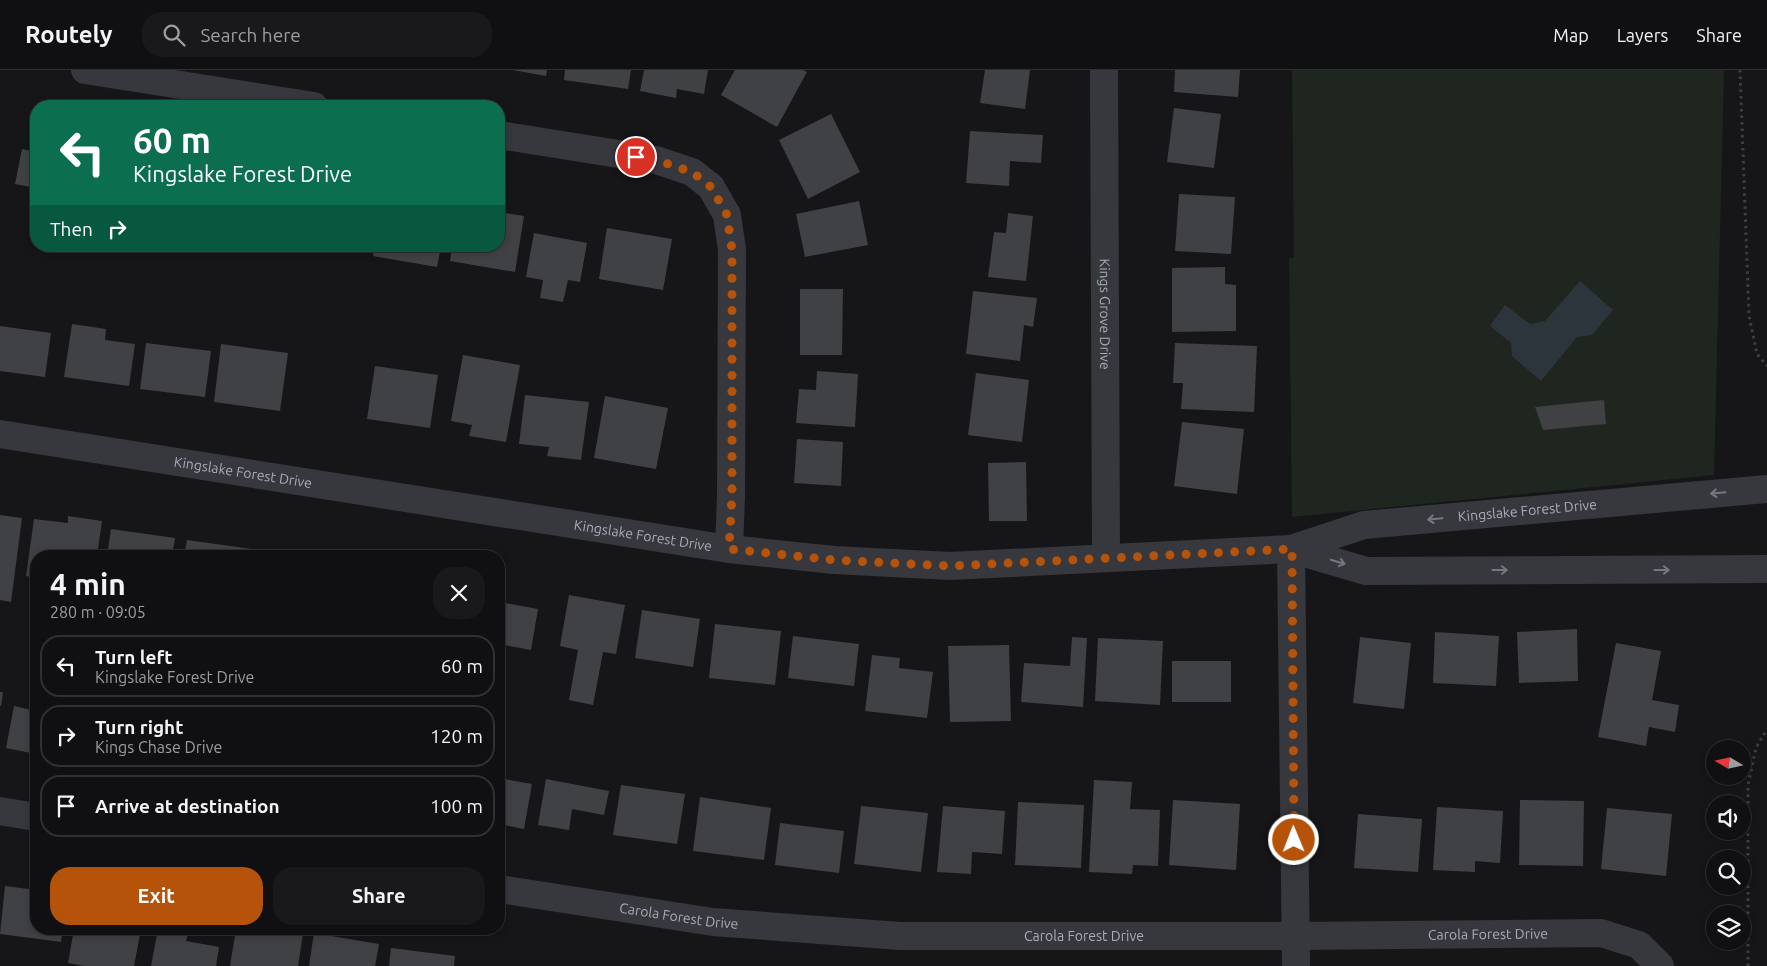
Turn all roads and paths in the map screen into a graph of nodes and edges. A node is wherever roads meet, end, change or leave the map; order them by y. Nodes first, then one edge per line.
1 (85, 70) edge
2 (1104, 70) edge
3 (1740, 70) edge
4 (276, 100) edge
5 (505, 136) edge
6 (1767, 366) edge
7 (0, 434) edge
8 (1767, 489) edge
9 (729, 549) junction
10 (1292, 549) junction
11 (1106, 557) junction
12 (1767, 569) edge
13 (1767, 729) edge
14 (0, 811) edge
15 (30, 816) edge
16 (505, 890) edge
17 (1296, 936) junction
18 (1296, 966) edge
19 (1660, 966) edge
20 (1748, 966) edge

1 - 4 street
2 - 11 street, Kings Grove Drive
3 - 6 path
5 - 9 street
7 - 9 street, Kingslake Forest Drive
8 -> 10 street, Kingslake Forest Drive
9 - 11 street, Kingslake Forest Drive
10 - 11 street, Kingslake Forest Drive
10 -> 12 street, Kingslake Forest Drive
10 - 17 street
13 - 20 path
14 - 15 street
16 - 17 street, Carola Forest Drive
17 - 18 street
17 - 19 street, Carola Forest Drive

